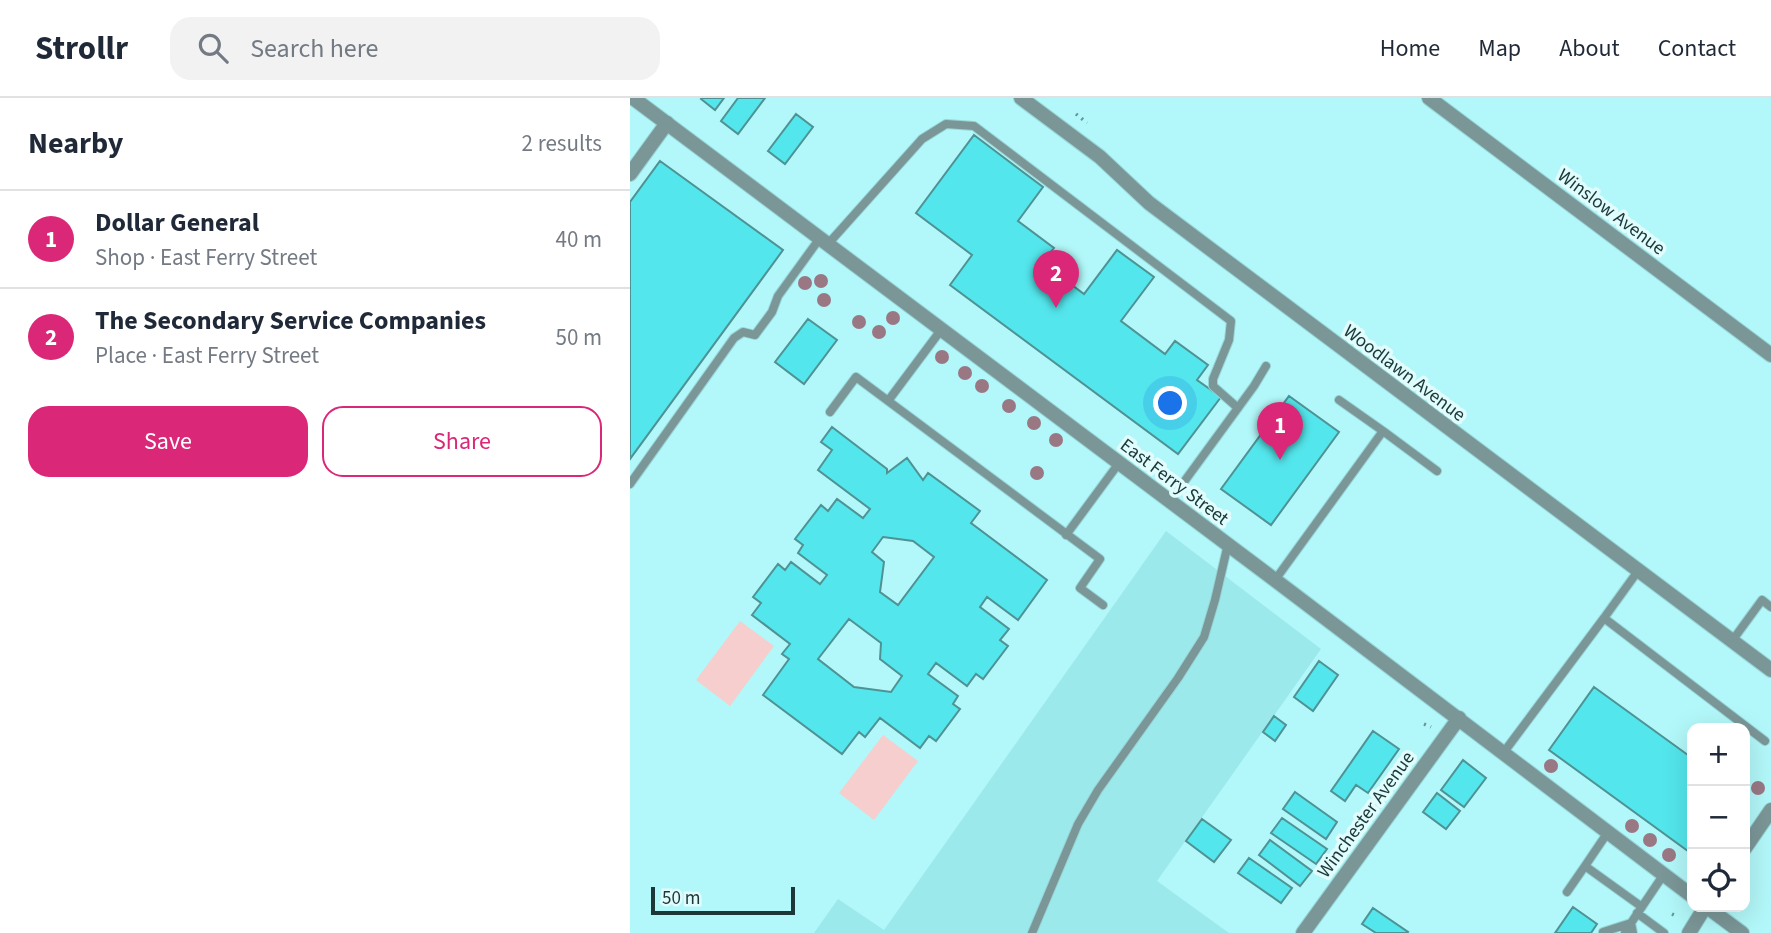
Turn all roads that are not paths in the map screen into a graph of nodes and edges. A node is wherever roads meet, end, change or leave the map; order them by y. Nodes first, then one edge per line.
1 (633, 98) edge
2 (1021, 98) edge
3 (1429, 98) edge
4 (667, 123) junction
5 (630, 174) edge
6 (824, 241) junction
7 (941, 330) junction
8 (1771, 355) edge
9 (1266, 366) dead end
10 (1339, 400) dead end
11 (888, 401) junction
12 (1238, 408) junction
13 (830, 412) dead end
14 (1383, 431) junction
15 (1119, 463) junction
16 (1437, 471) dead end
17 (630, 484) edge
18 (1170, 501) junction
19 (1066, 535) junction
20 (1227, 544) junction
21 (1638, 571) junction
22 (1275, 580) junction
23 (1103, 605) dead end
24 (1771, 607) edge
25 (1604, 618) junction
26 (1732, 641) junction
27 (1771, 670) edge
28 (1459, 718) junction
29 (1765, 741) dead end
30 (1504, 752) junction
31 (1771, 810) edge
32 (1608, 832) junction
33 (1750, 841) edge
34 (1585, 866) junction
35 (1664, 874) junction
36 (1567, 892) dead end
37 (1687, 892) edge
38 (1640, 910) junction
39 (1703, 912) edge
40 (1713, 912) edge
41 (1631, 923) junction
42 (1604, 932) edge
43 (1032, 933) edge
44 (1303, 933) edge
45 (1625, 933) edge
46 (1633, 933) edge
47 (1664, 933) edge
48 (1689, 933) edge
49 (1742, 933) edge

1 - 4 street, East Ferry Street
2 - 21 street, Woodlawn Avenue
3 - 8 street, Winslow Avenue
4 - 5 street
4 - 6 street, East Ferry Street
6 - 7 street, East Ferry Street
6 - 12 lane
6 - 17 lane
7 - 11 lane
7 - 15 street, East Ferry Street
9 - 12 lane
10 - 14 lane
11 - 13 lane
11 - 19 lane
12 - 18 lane
14 - 16 lane
14 - 22 lane
15 - 18 street, East Ferry Street
15 - 19 lane
18 - 20 street, East Ferry Street
19 - 23 lane
20 - 22 street, East Ferry Street
20 - 43 lane
21 - 25 lane
21 - 26 street, Woodlawn Avenue
22 - 28 street, East Ferry Street
24 - 26 lane
25 - 29 lane
25 - 30 lane
26 - 27 street, Woodlawn Avenue
28 - 30 street, East Ferry Street
28 - 44 street, Winchester Avenue
30 - 32 street, East Ferry Street
31 - 33 street
32 - 34 lane
32 - 35 street, East Ferry Street
34 - 36 lane
34 - 38 lane
35 - 37 street, East Ferry Street
35 - 38 lane
38 - 41 lane
38 - 47 lane
39 - 48 street
40 - 49 street
41 - 42 lane
41 - 45 lane
41 - 46 lane

